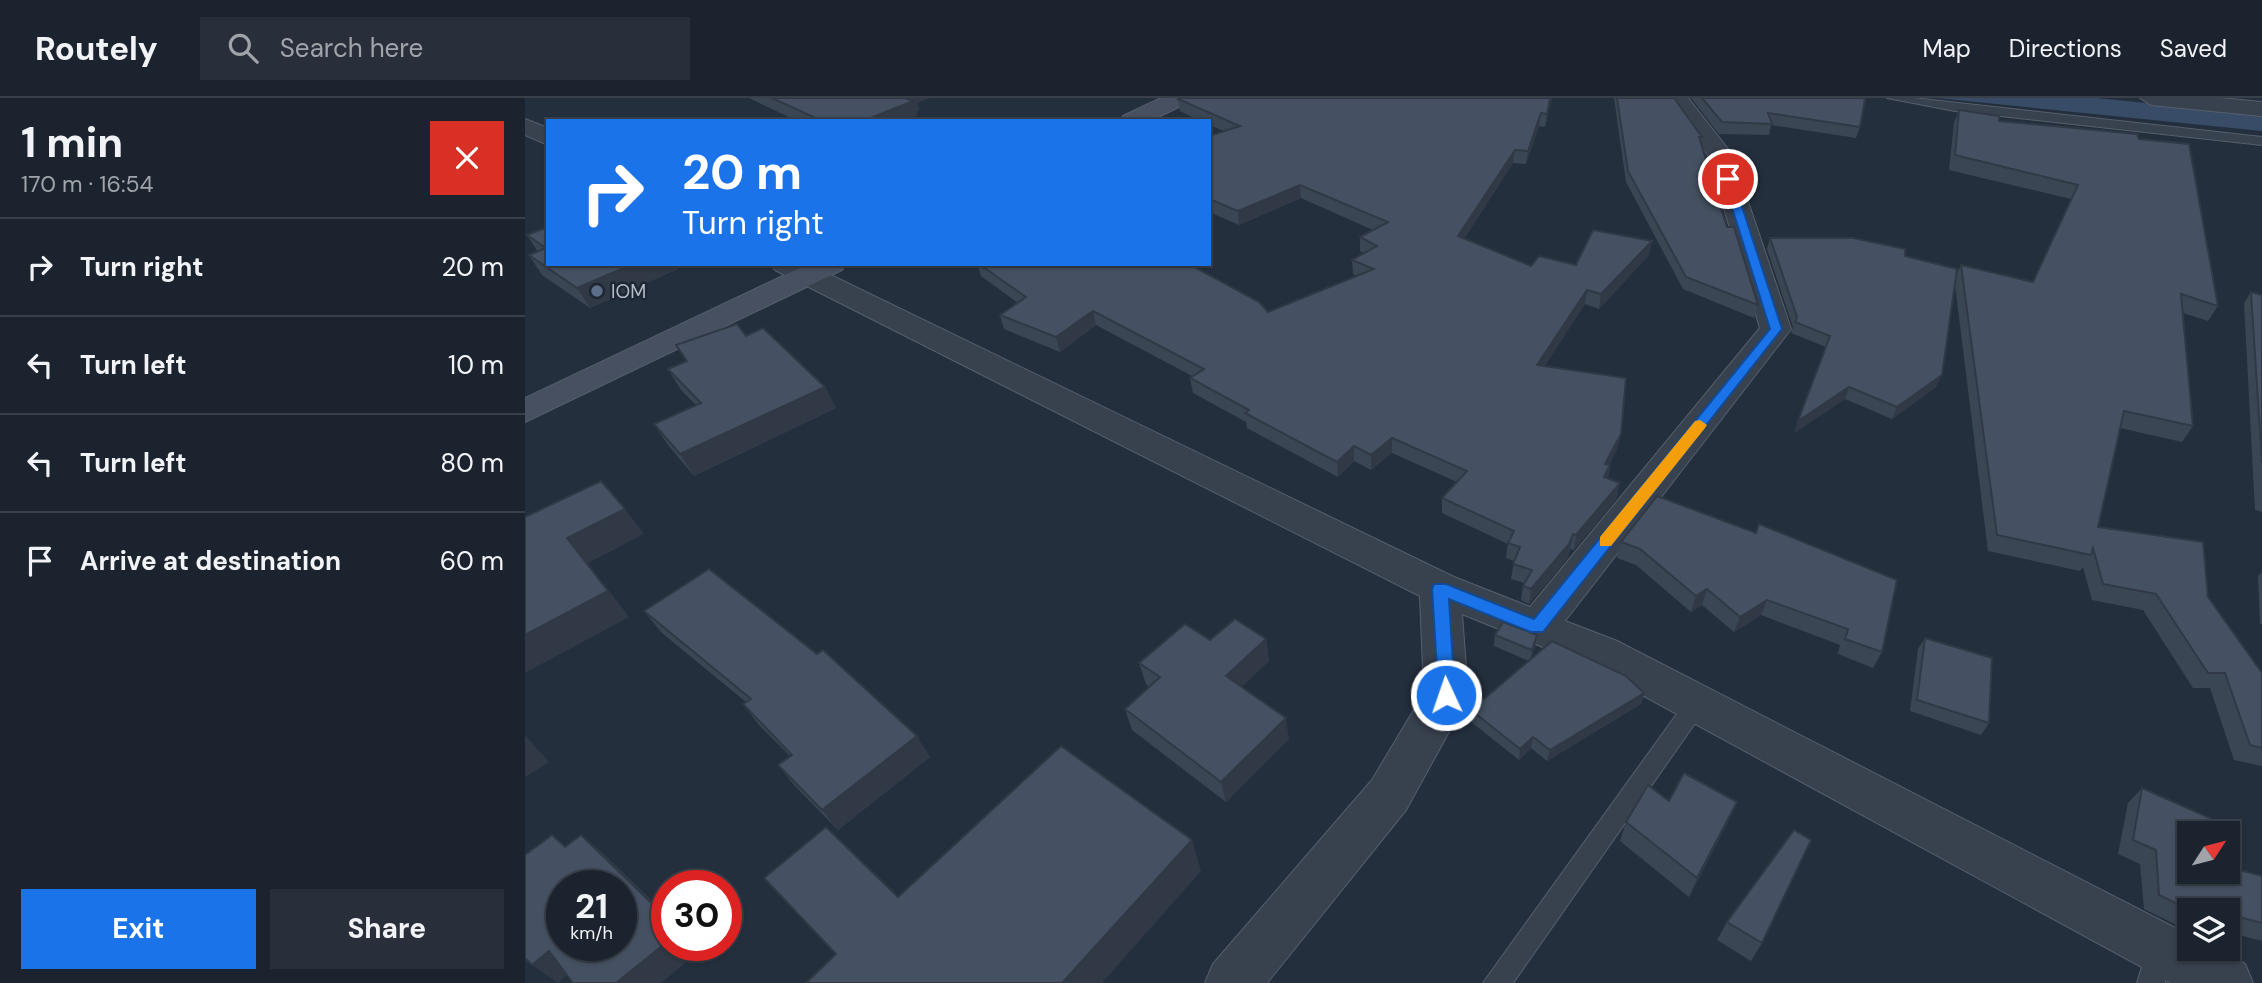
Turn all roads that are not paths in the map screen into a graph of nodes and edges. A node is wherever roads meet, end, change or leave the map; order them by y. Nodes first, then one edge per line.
1 (1179, 98) edge
2 (1676, 98) edge
3 (1893, 98) edge
4 (2151, 98) edge
5 (2262, 108) edge
6 (1135, 119) edge
7 (525, 126) edge
8 (546, 137) edge
9 (2262, 141) edge
10 (808, 268) edge
11 (525, 411) edge
12 (1440, 589) junction
13 (1537, 627) junction
14 (1697, 703) junction
15 (2155, 965) edge
16 (1232, 983) edge
17 (1497, 983) edge
18 (2226, 983) edge

1 - 6 street
2 - 13 street
3 - 9 lane
4 - 5 street
7 - 8 street
10 - 11 street
10 - 12 street
12 - 13 street
12 - 16 street
13 - 14 street
14 - 15 street
14 - 17 lane
15 - 18 street

